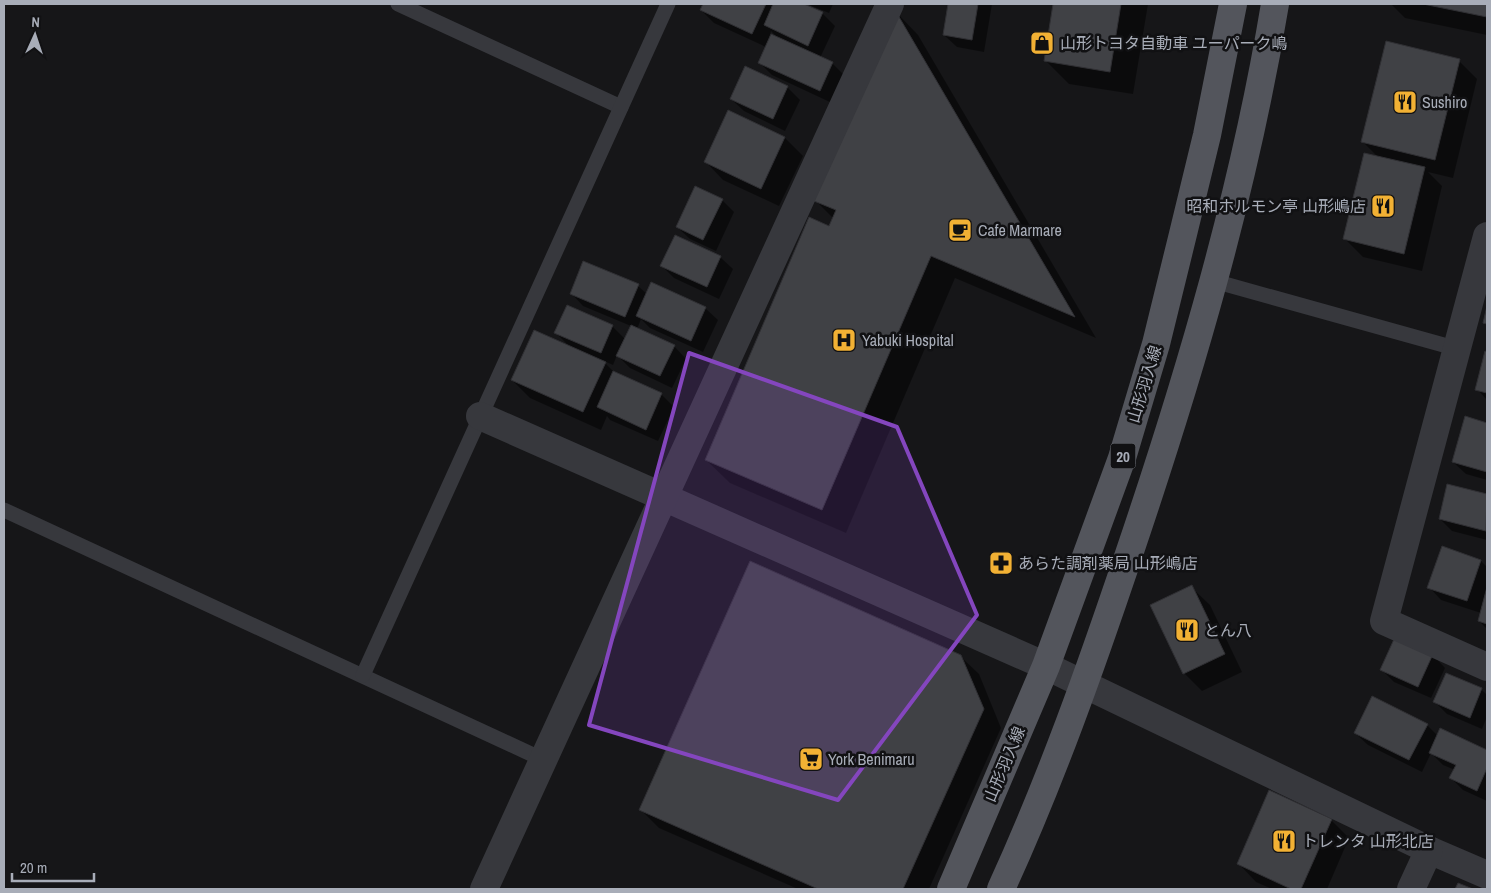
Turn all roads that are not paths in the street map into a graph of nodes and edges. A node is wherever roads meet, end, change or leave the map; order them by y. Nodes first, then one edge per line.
1 (398, 4) edge
2 (668, 4) edge
3 (890, 4) edge
4 (1233, 4) edge
5 (1276, 4) edge
6 (621, 107) junction
7 (1487, 236) edge
8 (1214, 282) junction
9 (1458, 349) junction
10 (480, 416) junction
11 (664, 497) junction
12 (4, 510) edge
13 (1046, 666) junction
14 (1487, 667) edge
15 (363, 675) junction
16 (1085, 684) junction
17 (544, 760) junction
18 (1429, 850) junction
19 (1487, 876) edge
20 (484, 889) edge
21 (950, 889) edge
22 (1001, 889) edge
23 (1411, 889) edge

1 - 6 lane
2 - 6 lane
3 - 11 street
4 - 13 main road, 山形羽入線 / 20
5 - 8 main road, 20
6 - 10 lane
7 - 9 street
8 - 9 lane
8 - 16 main road, 20
9 - 14 street
10 - 11 street
10 - 15 lane
11 - 13 street
11 - 17 street
12 - 15 lane
13 - 16 street
13 - 21 main road, 山形羽入線 / 20
15 - 17 lane
16 - 18 street
16 - 22 main road, 20
17 - 20 street
18 - 19 street
18 - 23 street

